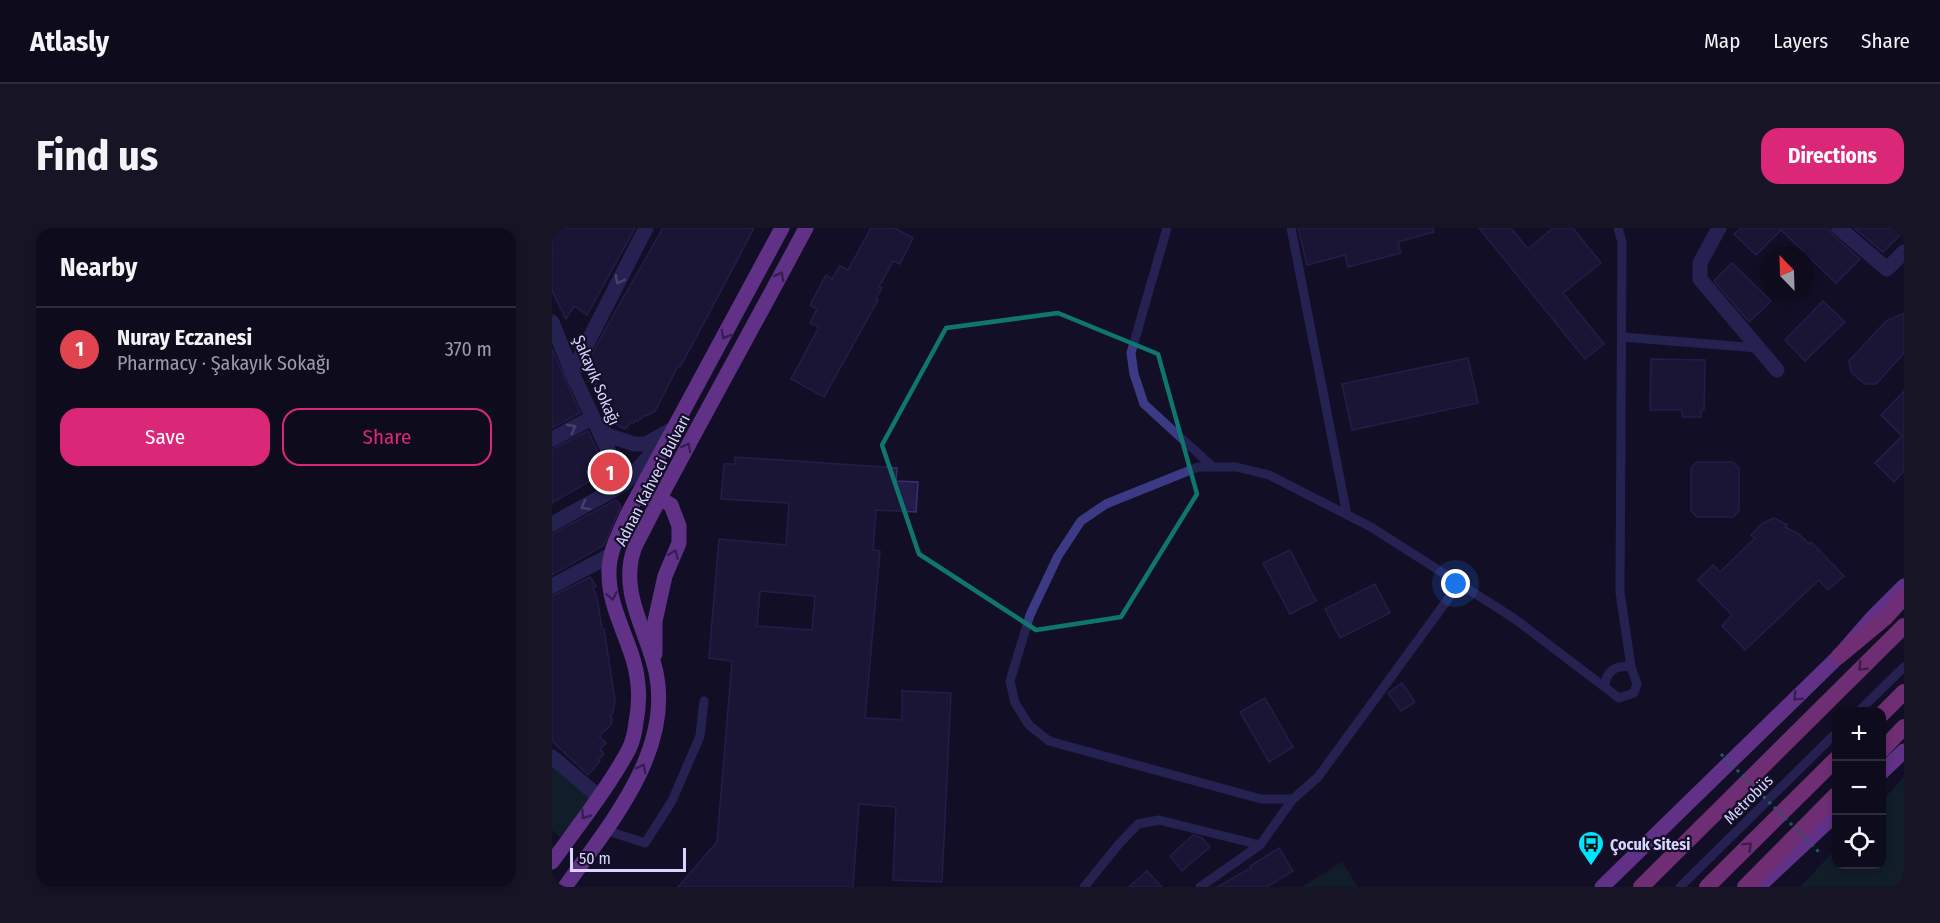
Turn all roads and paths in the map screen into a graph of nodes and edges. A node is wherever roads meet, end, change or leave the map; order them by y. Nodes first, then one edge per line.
1 (646, 228) edge
2 (782, 228) edge
3 (806, 228) edge
4 (1167, 228) edge
5 (1291, 228) edge
6 (1618, 228) edge
7 (1623, 228) edge
8 (1719, 228) edge
9 (1839, 228) edge
10 (1622, 242) junction
11 (1904, 252) edge
12 (553, 328) edge
13 (1622, 337) junction
14 (1758, 348) junction
15 (1777, 370) dead end
16 (572, 373) junction
17 (592, 418) junction
18 (675, 428) junction
19 (552, 439) edge
20 (1213, 467) junction
21 (621, 486) junction
22 (659, 498) junction
23 (627, 515) junction
24 (1347, 515) junction
25 (552, 524) edge
26 (611, 555) junction
27 (1459, 584) junction
28 (552, 586) edge
29 (1904, 586) edge
30 (1904, 597) edge
31 (1904, 626) edge
32 (1839, 656) junction
33 (1631, 667) junction
34 (1904, 667) edge
35 (656, 672) junction
36 (1605, 687) junction
37 (1904, 692) edge
38 (704, 701) dead end
39 (1862, 707) edge
40 (1886, 709) edge
41 (1904, 727) edge
42 (1832, 737) edge
43 (1886, 745) edge
44 (1904, 751) edge
45 (1721, 754) dead end
46 (552, 757) edge
47 (1834, 761) edge
48 (1886, 767) edge
49 (598, 796) junction
50 (1293, 799) junction
51 (1832, 799) edge
52 (1835, 815) edge
53 (606, 830) junction
54 (1260, 845) junction
55 (1820, 852) dead end
56 (552, 862) edge
57 (565, 887) edge
58 (1084, 887) edge
59 (1200, 887) edge
60 (1602, 887) edge
61 (1641, 887) edge
62 (1680, 887) edge
63 (1707, 887) edge
64 (1745, 887) edge
65 (1758, 887) edge

1 -> 16 street
2 -> 18 main road, Adnan Kahveci Bulvarı
22 -> 3 main road, Adnan Kahveci Bulvarı
4 - 20 lane
5 - 24 lane
6 - 10 lane
7 - 10 lane
8 - 14 street
9 - 11 street
10 - 13 lane
12 - 16 street, Şakayık Sokağı
13 - 14 lane
13 - 33 lane
14 - 15 street
16 - 17 street, Şakayık Sokağı
17 - 18 street
19 -> 17 street
17 - 21 street, Şakayık Sokağı
18 - 21 street
18 - 23 main road, Adnan Kahveci Bulvarı
20 - 24 lane
20 - 50 lane
21 - 23 street, Şakayık Sokağı
21 -> 25 street
22 - 23 main road
22 - 35 main road, Adnan Kahveci Bulvarı
35 -> 22 main road
23 - 26 main road, Adnan Kahveci Bulvarı
24 - 27 lane
26 - 28 street
26 -> 49 main road, Adnan Kahveci Bulvarı
27 - 36 lane
27 - 50 lane
29 - 32 main road
30 - 32 highway
31 -> 61 highway
32 -> 60 main road
33 - 36 lane
33 - 36 lane
34 - 39 lane
53 -> 35 main road, Adnan Kahveci Bulvarı
37 - 40 highway
38 - 53 lane
41 - 43 highway
42 - 62 lane, Metrobüs
44 - 48 main road
45 - 55 path, bridge
46 - 49 street
63 -> 47 highway
49 -> 56 main road, Adnan Kahveci Bulvarı
50 - 54 lane
51 - 64 highway
52 - 65 main road
53 - 57 main road, Adnan Kahveci Bulvarı
54 - 58 lane
54 - 59 lane

